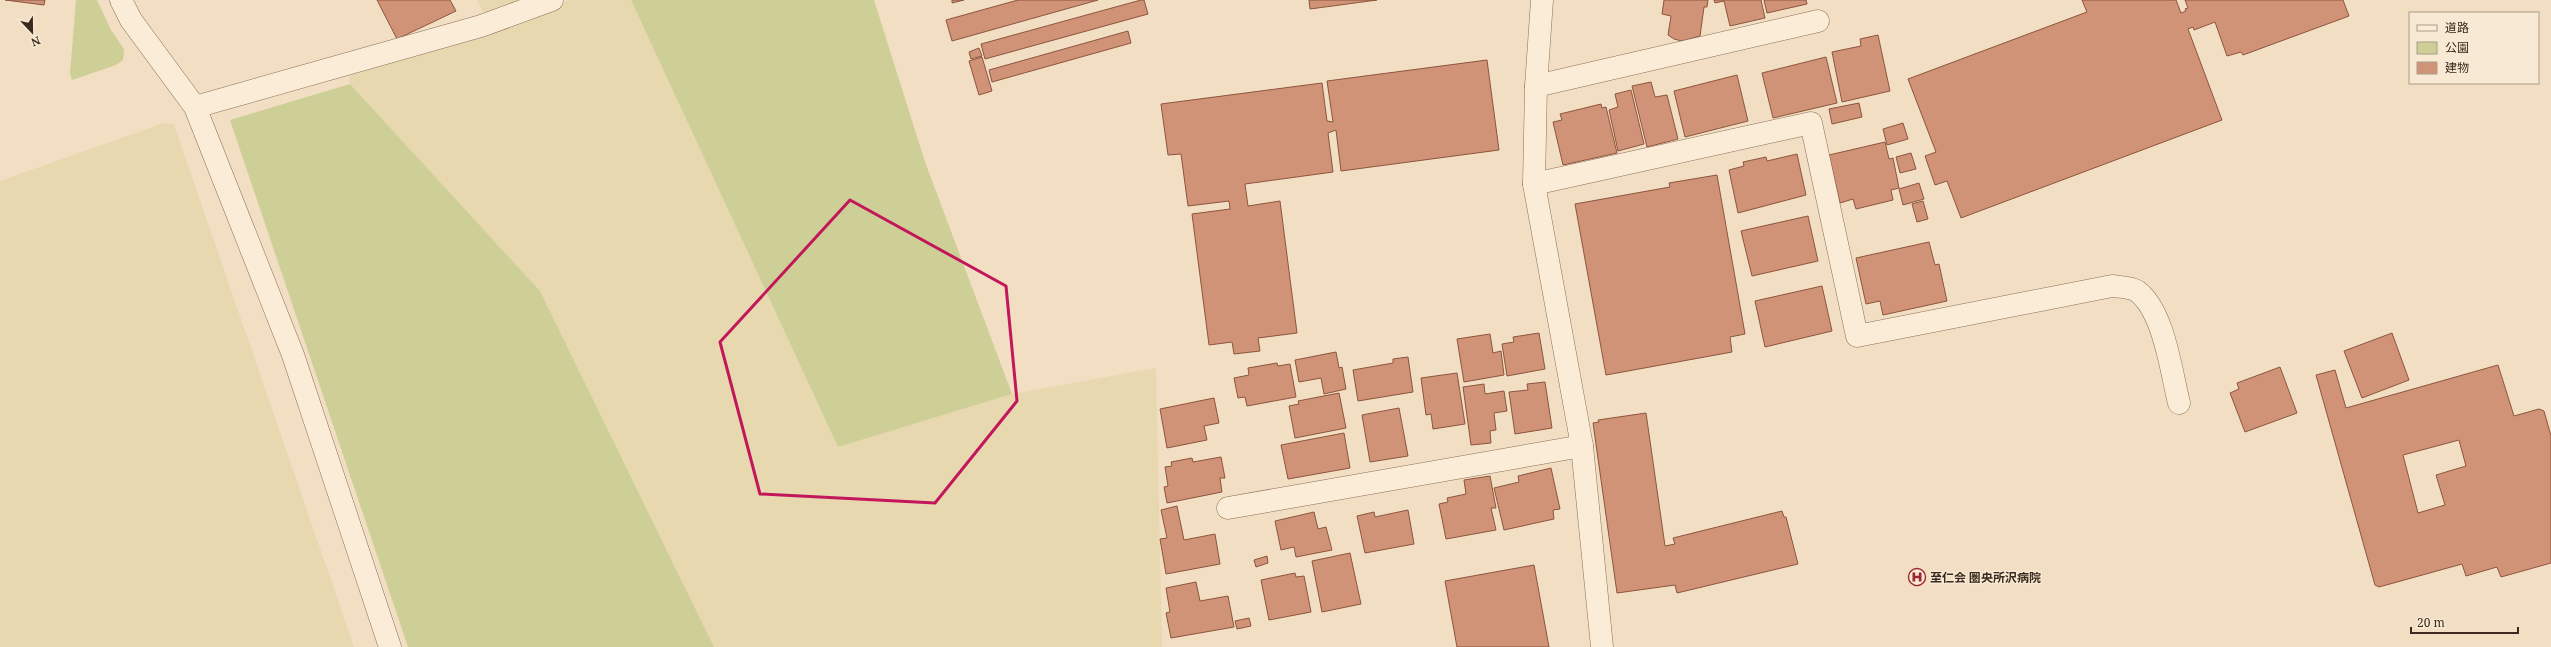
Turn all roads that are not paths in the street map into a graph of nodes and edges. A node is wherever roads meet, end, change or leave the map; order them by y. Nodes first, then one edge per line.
1 (121, 0) edge
2 (552, 0) edge
3 (1542, 0) edge
4 (1818, 21) dead end
5 (1536, 86) junction
6 (195, 107) junction
7 (1534, 184) junction
8 (2179, 403) dead end
9 (1582, 446) junction
10 (1228, 508) dead end
11 (390, 647) edge
12 (1602, 647) edge

1 - 6 street
2 - 6 street
3 - 5 street
4 - 5 street
5 - 7 street
6 - 11 street
7 - 8 street
7 - 9 street
9 - 10 street
9 - 12 street

